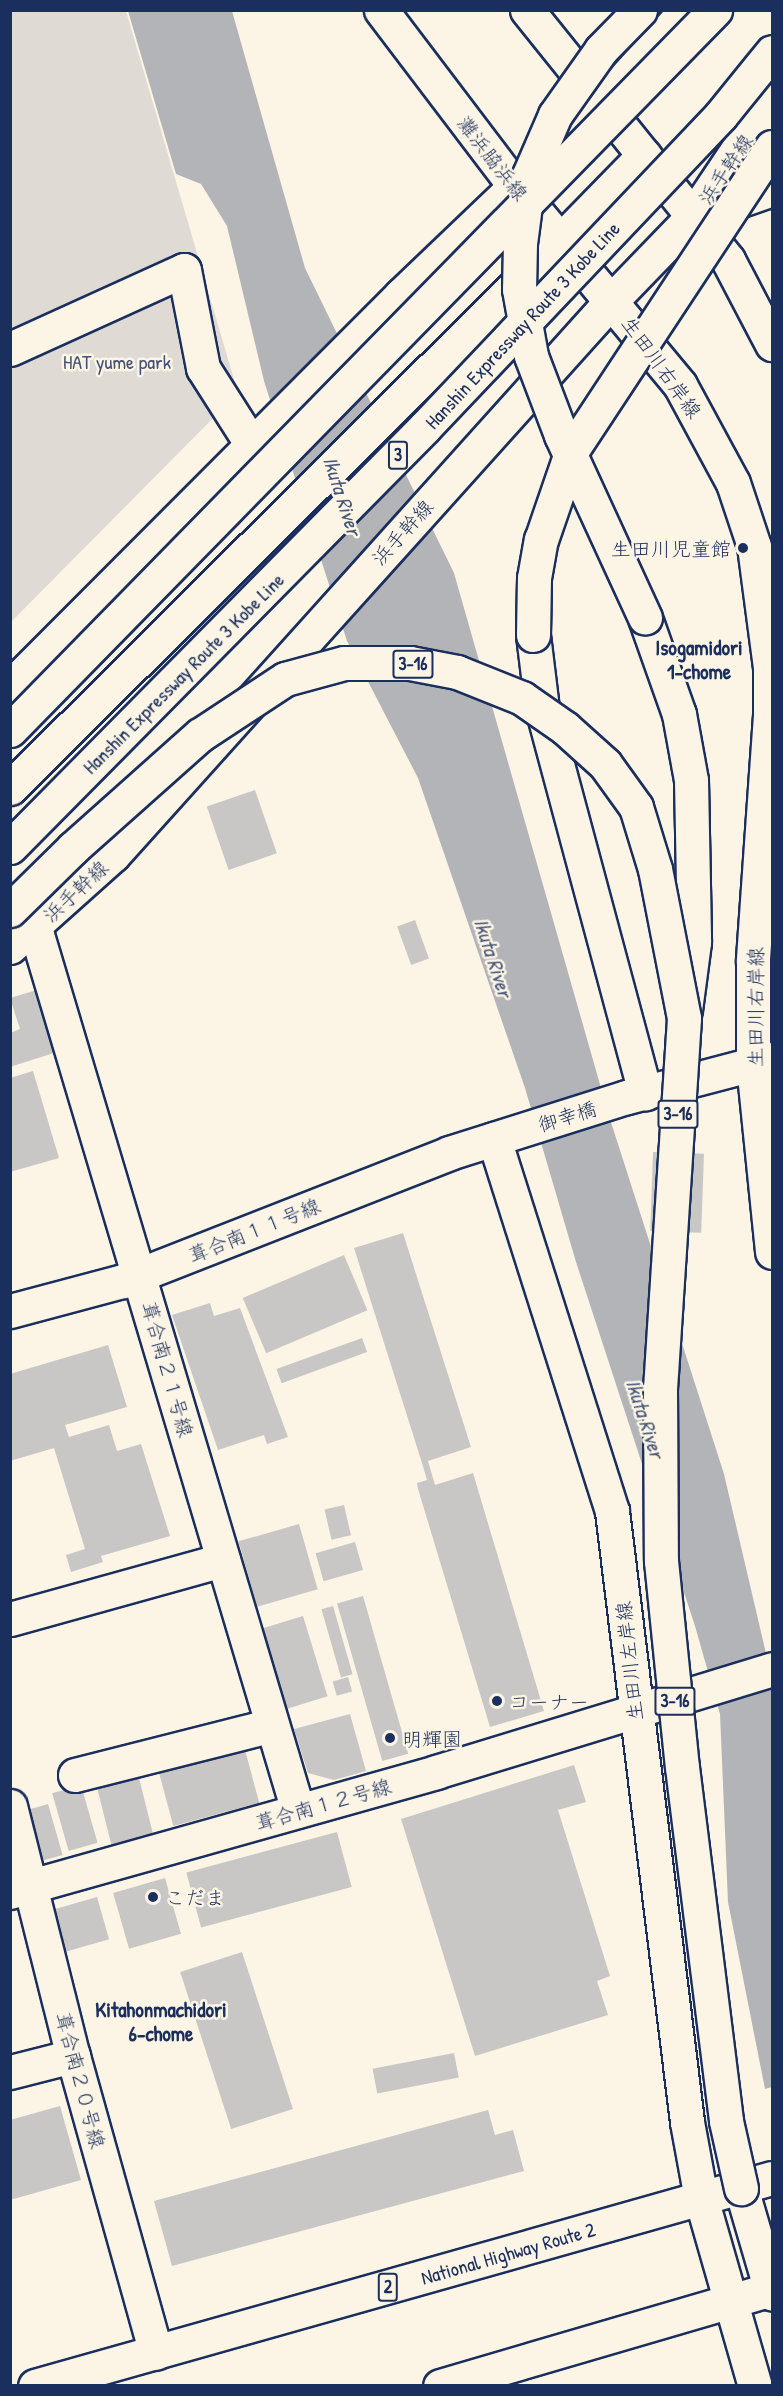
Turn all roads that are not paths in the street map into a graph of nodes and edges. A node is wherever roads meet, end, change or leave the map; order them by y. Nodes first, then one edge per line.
1 (381, 10) edge
2 (526, 10) edge
3 (640, 10) edge
4 (686, 10) edge
5 (716, 10) edge
6 (772, 52) edge
7 (772, 98) edge
8 (603, 102) junction
9 (772, 147) edge
10 (644, 155) junction
11 (514, 185) junction
12 (772, 189) edge
13 (693, 216) junction
14 (560, 241) junction
15 (612, 300) junction
16 (772, 344) edge
17 (10, 349) edge
18 (256, 441) junction
19 (10, 687) edge
20 (10, 730) edge
21 (10, 788) edge
22 (10, 847) edge
23 (19, 928) edge
24 (684, 1018) junction
25 (763, 1061) edge
26 (636, 1095) junction
27 (501, 1137) junction
28 (772, 1252) edge
29 (141, 1275) junction
30 (10, 1311) edge
31 (223, 1560) junction
32 (10, 1619) edge
33 (772, 1669) edge
34 (634, 1711) junction
35 (272, 1725) junction
36 (75, 1775) dead end
37 (10, 1806) edge
38 (298, 1811) junction
39 (21, 1889) edge
40 (73, 2056) junction
41 (10, 2072) edge
42 (772, 2178) edge
43 (741, 2188) junction
44 (701, 2198) junction
45 (772, 2291) edge
46 (728, 2302) junction
47 (156, 2352) junction
48 (35, 2385) edge
49 (440, 2385) edge
50 (754, 2385) edge

1 - 11 main road, 灘浜脇浜線
2 - 8 main road
3 - 24 main road, 3-16, bridge
4 - 8 main road
5 - 20 main road, bridge
6 - 22 main road, Hanshin Expressway Route 3 Kobe Line / 3, bridge
7 - 13 main road, 浜手幹線
8 - 10 main road
8 - 11 main road
9 - 26 main road, 3-16, bridge
10 - 13 main road
10 - 14 main road
11 - 14 main road, 灘浜脇浜線
11 - 18 main road
12 - 13 main road
13 - 15 main road, 浜手幹線
13 - 16 main road
14 - 15 main road, 灘浜脇浜線
14 - 21 main road
15 - 23 main road, 浜手幹線
15 - 25 main road, 生田川右岸線
17 - 18 main road
18 - 19 main road
23 - 24 main road, 3-16, bridge
23 - 29 main road, 葺合南２１号線
24 - 43 main road, 3-16, bridge
25 - 26 main road, 御幸橋
25 - 28 main road, 生田川右岸線
26 - 27 main road, 御幸橋
27 - 29 main road, 葺合南１１号線
27 - 34 main road, 生田川左岸線
29 - 30 main road, 葺合南１１号線
29 - 31 main road, 葺合南２１号線
31 - 32 main road
31 - 35 main road, 葺合南２１号線
33 - 34 main road, 葺合南１２号線
34 - 38 main road, 葺合南１２号線
34 - 44 main road, 生田川左岸線
35 - 36 main road
35 - 38 main road, 葺合南２１号線
37 - 39 main road, 葺合南２０号線
38 - 39 main road, 葺合南１２号線
39 - 40 main road, 葺合南２０号線
40 - 41 main road
40 - 47 main road, 葺合南２０号線
42 - 43 main road, National Highway Route 2 / 2
43 - 44 main road, National Highway Route 2 / 2
43 - 45 main road
44 - 46 main road, 生田川左岸線
44 - 47 main road, National Highway Route 2 / 2
45 - 46 main road
46 - 49 main road
46 - 50 main road, 生田川左岸線
47 - 48 main road, National Highway Route 2 / 2

